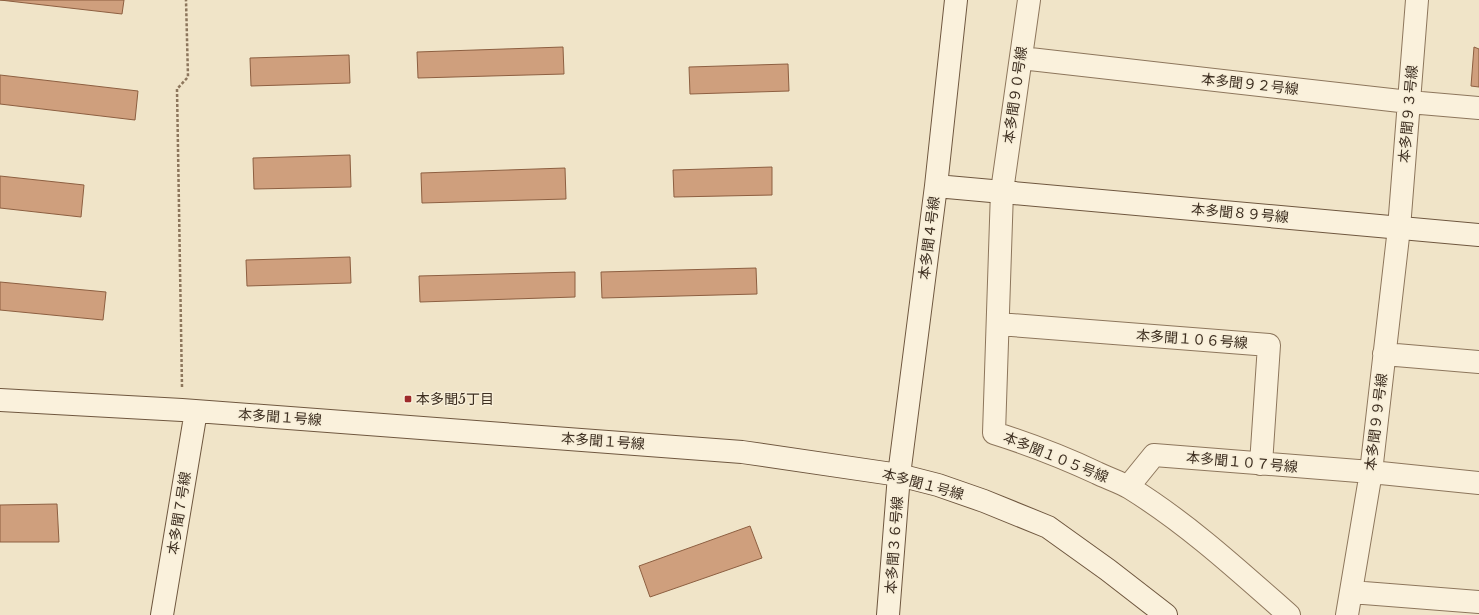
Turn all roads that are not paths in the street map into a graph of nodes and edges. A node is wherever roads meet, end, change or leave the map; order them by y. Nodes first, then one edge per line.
1 (956, 0) edge
2 (1029, 0) edge
3 (1417, 0) edge
4 (1021, 58) junction
5 (1409, 102) junction
6 (1479, 108) edge
7 (936, 186) junction
8 (1002, 191) junction
9 (1398, 228) junction
10 (1479, 235) edge
11 (998, 324) junction
12 (1384, 354) junction
13 (1479, 362) edge
14 (0, 400) edge
15 (189, 410) junction
16 (1261, 464) junction
17 (1371, 472) junction
18 (899, 475) junction
19 (1479, 483) edge
20 (1128, 487) junction
21 (1351, 592) junction
22 (1479, 602) edge
23 (162, 615) edge
24 (888, 615) edge
25 (1166, 615) edge
26 (1289, 615) edge
27 (1347, 615) edge

1 - 7 street, 本多聞４号線
2 - 4 street, 本多聞９０号線
3 - 5 street, 本多聞９３号線
4 - 5 street, 本多聞９２号線
4 - 8 street, 本多聞９０号線
5 - 6 street, 本多聞９２号線
5 - 9 street, 本多聞９３号線
7 - 8 street, 本多聞８９号線
7 - 18 street, 本多聞４号線
8 - 9 street, 本多聞８９号線
8 - 11 street, 本多聞１０５号線
9 - 10 street, 本多聞８９号線
9 - 12 street, 本多聞９９号線
11 - 16 street, 本多聞１０６号線
11 - 20 street, 本多聞１０５号線
12 - 13 street
12 - 17 street, 本多聞９９号線
14 - 15 street, 本多聞１号線
15 - 18 street, 本多聞１号線
15 - 23 street, 本多聞７号線
16 - 17 street, 本多聞１０７号線
16 - 20 street, 本多聞１０７号線
17 - 19 street, 本多聞１０７号線
17 - 21 street, 本多聞９９号線
18 - 24 street, 本多聞３６号線
18 - 25 street, 本多聞１号線
20 - 26 street, 本多聞１０５号線
21 - 22 street
21 - 27 street, 本多聞９９号線

